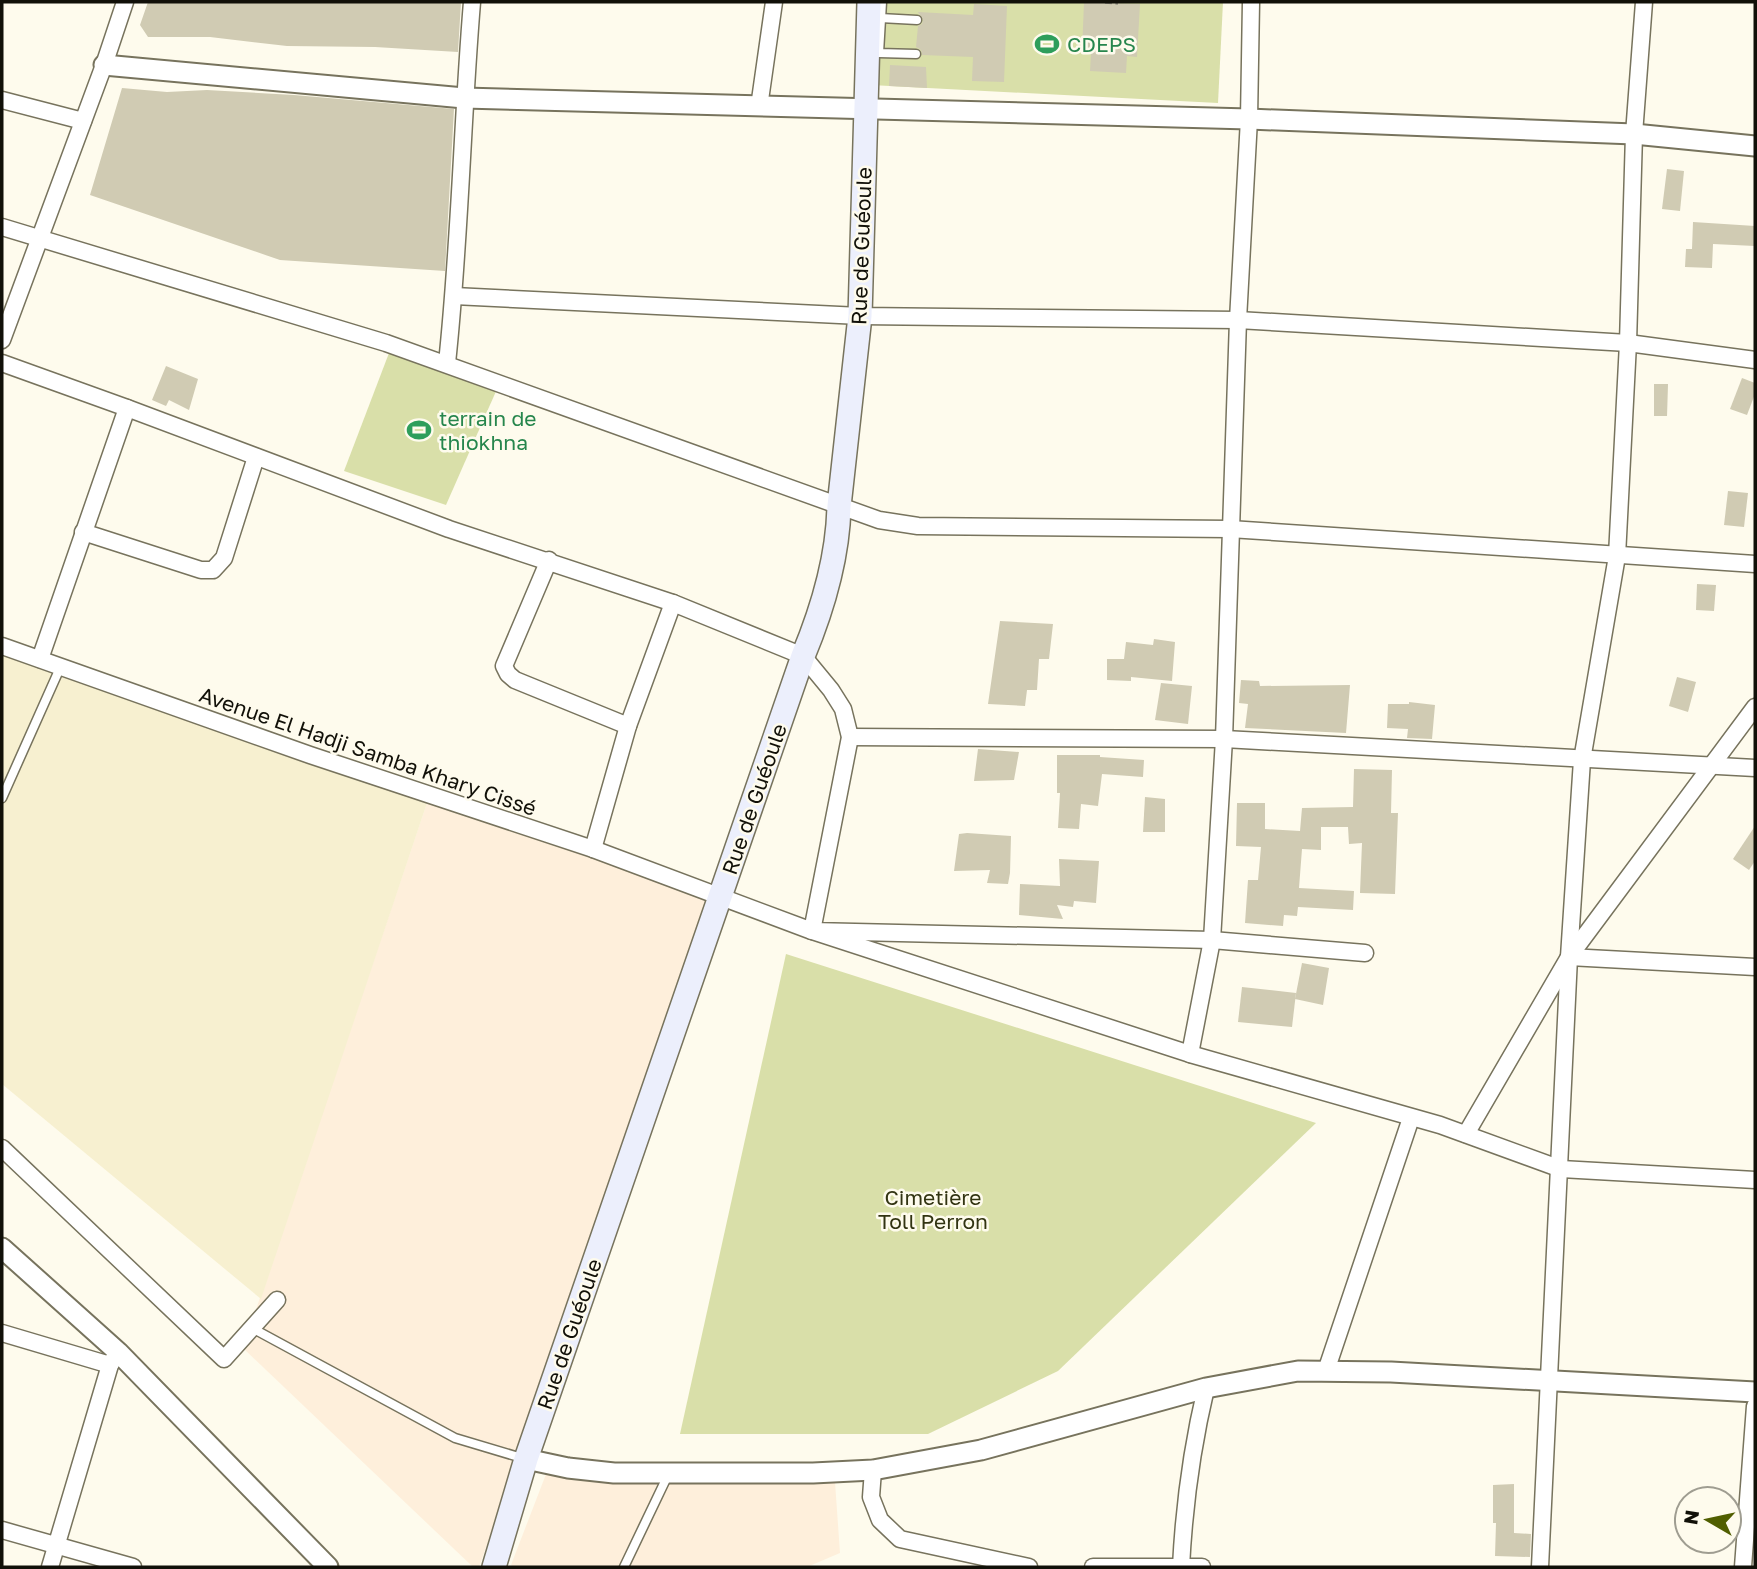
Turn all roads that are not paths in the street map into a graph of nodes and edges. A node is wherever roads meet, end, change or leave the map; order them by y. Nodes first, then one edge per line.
1 (125, 2) edge
2 (472, 2) edge
3 (774, 2) edge
4 (882, 2) edge
5 (1251, 2) edge
6 (1644, 2) edge
7 (917, 20) dead end
8 (874, 22) edge
9 (916, 54) dead end
10 (104, 65) junction
11 (464, 98) junction
12 (2, 100) edge
13 (759, 107) junction
14 (866, 110) junction
15 (1250, 119) junction
16 (83, 121) junction
17 (1634, 134) junction
18 (1755, 146) edge
19 (2, 228) edge
20 (40, 240) junction
21 (454, 296) junction
22 (860, 316) junction
23 (1238, 320) junction
24 (2, 340) edge
25 (1628, 343) junction
26 (1755, 360) edge
27 (2, 363) edge
28 (447, 363) junction
29 (127, 408) junction
30 (256, 457) junction
31 (839, 506) junction
32 (1230, 529) junction
33 (83, 531) junction
34 (1617, 556) junction
35 (549, 560) junction
36 (1755, 564) edge
37 (673, 603) junction
38 (2, 646) edge
39 (803, 656) junction
40 (40, 659) junction
41 (60, 668) junction
42 (1755, 707) edge
43 (628, 726) junction
44 (850, 737) junction
45 (1224, 738) junction
46 (1582, 760) junction
47 (1713, 766) junction
48 (1755, 768) edge
49 (2, 798) edge
50 (593, 849) junction
51 (721, 896) junction
52 (812, 931) junction
53 (1212, 940) junction
54 (1365, 953) dead end
55 (1569, 957) junction
56 (1755, 967) edge
57 (1189, 1054) junction
58 (1411, 1118) junction
59 (1466, 1134) junction
60 (2, 1148) edge
61 (1561, 1169) junction
62 (1755, 1180) edge
63 (2, 1248) edge
64 (277, 1300) dead end
65 (252, 1328) junction
66 (2, 1333) edge
67 (114, 1358) junction
68 (1326, 1370) junction
69 (1550, 1380) junction
70 (1206, 1388) junction
71 (1755, 1392) edge
72 (1755, 1406) edge
73 (526, 1459) junction
74 (873, 1470) junction
75 (669, 1474) junction
76 (2, 1530) edge
77 (56, 1546) junction
78 (50, 1567) edge
79 (133, 1567) edge
80 (328, 1567) edge
81 (494, 1567) edge
82 (624, 1567) edge
83 (1029, 1567) edge
84 (1093, 1567) edge
85 (1181, 1567) edge
86 (1202, 1567) edge
87 (1540, 1567) edge
88 (1744, 1567) edge

1 - 10 street
2 - 11 street
3 - 13 street
4 - 8 lane
5 - 15 street
6 - 17 street
7 - 8 lane
8 - 9 lane
8 - 14 main road, Rue de Guéoule
10 - 11 street
10 - 16 street
11 - 13 street
11 - 21 street
12 - 16 street
13 - 14 street
14 - 15 street
14 - 22 main road, Rue de Guéoule
15 - 17 street
15 - 23 street
16 - 20 street
17 - 18 street
17 - 25 street
19 - 20 street
20 - 24 street
20 - 28 street
21 - 22 street
21 - 28 street
22 - 23 street
22 - 31 main road, Rue de Guéoule
23 - 25 street
23 - 32 street
25 - 26 street
25 - 34 street
27 - 29 street
28 - 31 street
29 - 30 street
29 - 33 street
30 - 33 street
30 - 35 street
31 - 32 street
31 - 39 main road, Rue de Guéoule
32 - 34 street
32 - 45 street
33 - 40 street
34 - 36 street
34 - 46 street
35 - 37 street
35 - 43 street
37 - 39 street
37 - 43 street
38 - 40 street, Avenue El Hadji Samba Khary Cissé
39 - 44 street
39 - 51 main road, Rue de Guéoule
40 - 41 street, Avenue El Hadji Samba Khary Cissé
41 - 49 lane
41 - 50 street, Avenue El Hadji Samba Khary Cissé
42 - 47 street
43 - 50 street
44 - 45 street
44 - 52 street
45 - 46 street
45 - 53 street
46 - 47 street
46 - 55 street
47 - 48 street
47 - 55 street
50 - 51 street, Avenue El Hadji Samba Khary Cissé
51 - 52 street, Avenue El Hadji Samba Khary Cissé
51 - 73 main road, Rue de Guéoule
52 - 53 street
52 - 57 street, Avenue El Hadji Samba Khary Cissé
53 - 54 street
53 - 57 street
55 - 56 street
55 - 59 street
55 - 61 street
57 - 58 street, Avenue El Hadji Samba Khary Cissé
58 - 59 street, Avenue El Hadji Samba Khary Cissé
58 - 68 street
59 - 61 street, Avenue El Hadji Samba Khary Cissé
60 - 65 street
61 - 62 street, Avenue El Hadji Samba Khary Cissé
61 - 69 street
63 - 67 street
64 - 65 street
65 - 73 lane
66 - 67 street
67 - 77 street
67 - 80 street
68 - 69 street
68 - 70 street
69 - 71 street
69 - 87 street
70 - 74 street
70 - 85 street
72 - 88 street
73 - 75 street
73 - 81 main road, Rue de Guéoule
74 - 75 street
74 - 83 street
75 - 82 lane
76 - 77 street
77 - 78 street
77 - 79 street
84 - 85 street
85 - 86 street

